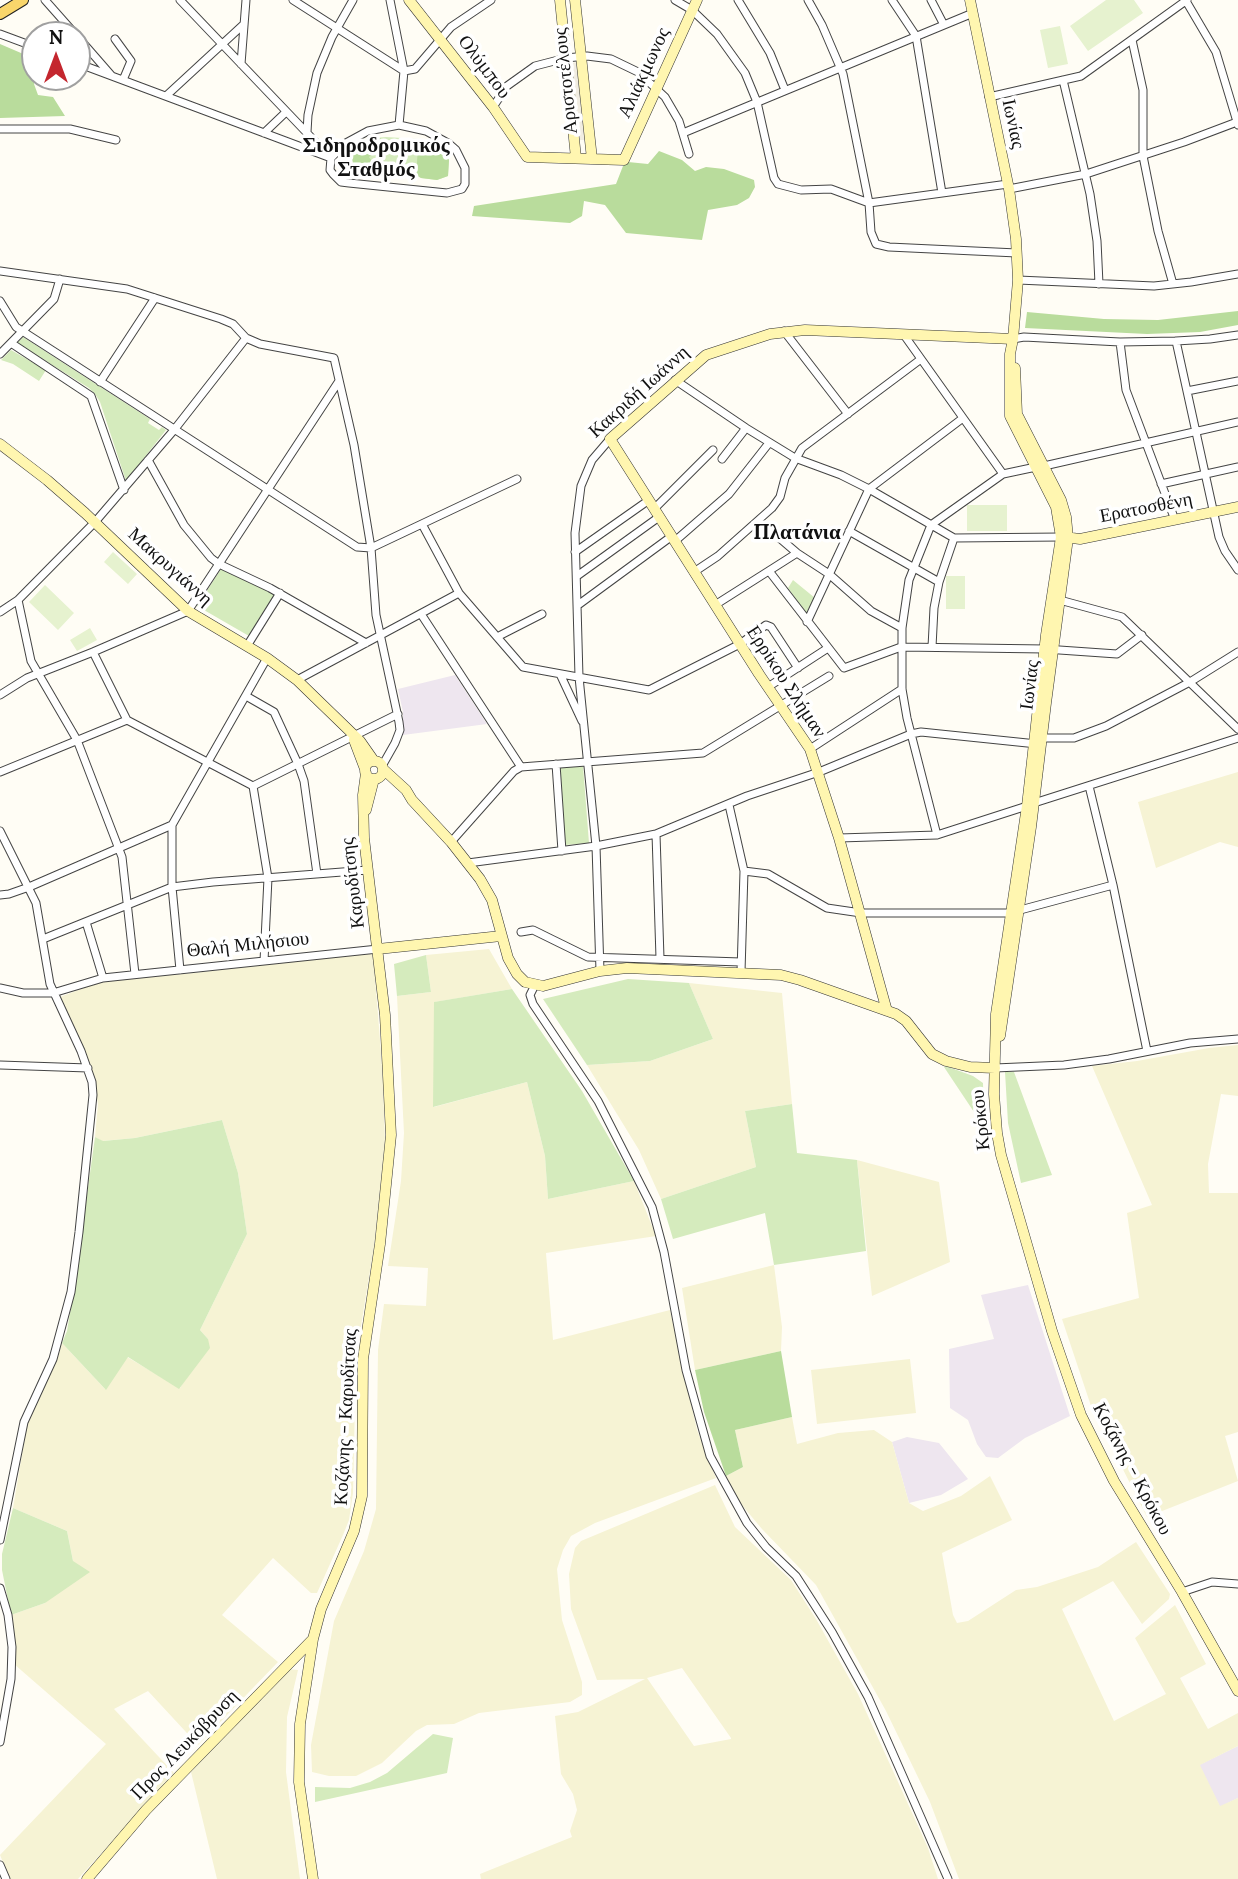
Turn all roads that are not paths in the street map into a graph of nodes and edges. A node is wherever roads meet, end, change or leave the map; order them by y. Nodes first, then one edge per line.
1 (23, 0) edge
2 (45, 0) edge
3 (180, 0) edge
4 (246, 0) edge
5 (293, 0) edge
6 (353, 0) edge
7 (390, 0) edge
8 (410, 0) edge
9 (491, 0) edge
10 (560, 0) edge
11 (575, 0) edge
12 (675, 0) edge
13 (738, 0) edge
14 (808, 0) edge
15 (892, 0) edge
16 (930, 0) edge
17 (970, 0) edge
18 (1187, 1) edge
19 (695, 5) edge
20 (973, 13) junction
21 (0, 14) edge
22 (63, 21) edge
23 (244, 24) junction
24 (944, 25) junction
25 (337, 27) junction
26 (0, 34) edge
27 (916, 37) junction
28 (115, 39) dead end
29 (441, 39) junction
30 (1132, 40) junction
31 (21, 42) edge
32 (222, 44) junction
33 (91, 52) edge
34 (581, 57) junction
35 (566, 58) junction
36 (241, 64) junction
37 (841, 67) junction
38 (91, 68) edge
39 (404, 71) junction
40 (113, 76) junction
41 (123, 80) junction
42 (1063, 80) junction
43 (657, 87) junction
44 (785, 90) junction
45 (166, 96) junction
46 (989, 97) junction
47 (757, 102) junction
48 (493, 107) junction
49 (286, 112) junction
50 (1237, 124) edge
51 (399, 125) junction
52 (0, 129) edge
53 (306, 132) junction
54 (264, 133) junction
55 (683, 133) junction
56 (116, 140) dead end
57 (306, 149) junction
58 (689, 154) dead end
59 (1143, 156) junction
60 (331, 158) junction
61 (576, 159) junction
62 (592, 159) junction
63 (1086, 174) junction
64 (1008, 186) junction
65 (942, 193) junction
66 (869, 203) junction
67 (1017, 253) junction
68 (0, 271) edge
69 (1238, 274) edge
70 (60, 279) junction
71 (1018, 283) junction
72 (1099, 284) junction
73 (1173, 284) junction
74 (155, 298) junction
75 (0, 301) edge
76 (22, 331) junction
77 (784, 331) junction
78 (904, 335) junction
79 (1238, 335) edge
80 (246, 338) junction
81 (1013, 340) junction
82 (1176, 341) junction
83 (1121, 342) junction
84 (10, 343) junction
85 (0, 354) edge
86 (921, 359) junction
87 (675, 380) junction
88 (339, 381) junction
89 (1238, 381) edge
90 (100, 382) junction
91 (1187, 391) junction
92 (848, 414) junction
93 (963, 418) junction
94 (1238, 422) edge
95 (746, 428) junction
96 (174, 430) junction
97 (1196, 432) junction
98 (610, 439) junction
99 (769, 443) junction
100 (1145, 443) junction
101 (0, 444) edge
102 (713, 450) dead end
103 (795, 458) junction
104 (723, 459) dead end
105 (148, 460) junction
106 (1040, 467) junction
107 (1238, 467) edge
108 (1003, 474) junction
109 (1206, 474) junction
110 (517, 479) dead end
111 (1161, 484) junction
112 (869, 489) junction
113 (124, 490) junction
114 (267, 490) junction
115 (1238, 507) edge
116 (654, 509) junction
117 (1215, 512) junction
118 (1175, 520) junction
119 (95, 522) junction
120 (422, 524) junction
121 (931, 524) junction
122 (849, 531) junction
123 (776, 535) dead end
124 (1065, 537) junction
125 (954, 538) junction
126 (673, 539) junction
127 (371, 548) junction
128 (575, 552) junction
129 (797, 553) junction
130 (219, 564) junction
131 (913, 568) junction
132 (1238, 570) edge
133 (769, 571) junction
134 (694, 572) junction
135 (829, 574) junction
136 (576, 576) junction
137 (939, 582) junction
138 (280, 593) junction
139 (458, 593) junction
140 (1056, 599) junction
141 (18, 600) junction
142 (578, 605) junction
143 (715, 605) junction
144 (188, 611) junction
145 (0, 612) edge
146 (421, 614) junction
147 (542, 614) dead end
148 (807, 622) junction
149 (902, 628) junction
150 (1142, 635) junction
151 (380, 636) junction
152 (497, 637) junction
153 (366, 643) junction
154 (740, 644) junction
155 (247, 646) junction
156 (901, 647) junction
157 (932, 647) junction
158 (828, 648) junction
159 (1049, 649) junction
160 (93, 652) junction
161 (1238, 652) edge
162 (267, 658) junction
163 (798, 667) junction
164 (40, 673) junction
165 (560, 674) junction
166 (829, 676) dead end
167 (579, 677) junction
168 (297, 680) junction
169 (1190, 682) junction
170 (768, 687) junction
171 (902, 689) junction
172 (0, 695) edge
173 (246, 696) junction
174 (781, 706) junction
175 (398, 714) junction
176 (127, 719) junction
177 (584, 727) junction
178 (1238, 729) edge
179 (911, 734) junction
180 (353, 736) junction
181 (1238, 738) edge
182 (77, 740) junction
183 (1038, 741) junction
184 (810, 749) junction
185 (588, 762) junction
186 (209, 763) junction
187 (298, 764) junction
188 (556, 764) junction
189 (521, 767) junction
190 (375, 770) junction
191 (0, 772) edge
192 (819, 772) junction
193 (253, 786) junction
194 (1090, 786) junction
195 (729, 805) junction
196 (1030, 805) junction
197 (172, 825) junction
198 (0, 831) edge
199 (656, 834) junction
200 (937, 835) junction
201 (839, 838) junction
202 (452, 842) junction
203 (596, 846) junction
204 (119, 847) junction
205 (562, 851) junction
206 (468, 863) junction
207 (368, 870) junction
208 (744, 871) junction
209 (317, 874) junction
210 (268, 878) junction
211 (1113, 885) junction
212 (29, 887) junction
213 (172, 887) junction
214 (0, 895) edge
215 (129, 905) junction
216 (1014, 912) junction
217 (860, 913) junction
218 (86, 922) junction
219 (521, 932) dead end
220 (501, 936) junction
221 (43, 939) junction
222 (378, 948) junction
223 (600, 956) junction
224 (660, 958) junction
225 (264, 961) junction
226 (741, 967) junction
227 (180, 970) junction
228 (600, 971) junction
229 (135, 974) junction
230 (103, 978) junction
231 (535, 985) junction
232 (0, 988) edge
233 (53, 992) junction
234 (887, 1011) junction
235 (1238, 1039) edge
236 (1147, 1051) junction
237 (0, 1065) edge
238 (995, 1068) junction
239 (88, 1069) junction
240 (1005, 1168) joint
241 (0, 1539) edge
242 (1238, 1584) edge
243 (0, 1588) edge
244 (1182, 1592) junction
245 (313, 1639) junction
246 (1238, 1691) edge
247 (0, 1742) edge
248 (0, 1865) edge
249 (6, 1879) edge
250 (87, 1879) edge
251 (313, 1879) edge
252 (948, 1879) edge

1 - 21 main road
2 - 22 street
3 - 32 street
4 - 23 street
5 - 25 street
6 - 25 street
7 - 39 street
8 - 29 street, Ολύμπου
9 - 29 street
10 - 35 street, Αριστοτέλους
11 - 34 street, Αριστοτέλους
12 - 19 street
13 - 44 street
14 - 37 street
15 - 27 street
16 - 24 street
17 - 20 street, Ιωνίας
18 - 30 street
18 - 50 street
19 - 43 street, Αλιάκμωνος
19 - 47 street
20 - 24 street
20 - 46 street, Ιωνίας
23 - 32 street
23 - 36 street
24 - 27 street
25 - 39 street
25 - 53 street
26 - 31 street
27 - 37 street
27 - 65 street
28 - 41 street
29 - 39 street
29 - 48 street, Ολύμπου
30 - 42 street
30 - 59 street
32 - 36 street
32 - 45 street
33 - 40 street
34 - 35 street
34 - 43 street
34 - 62 street, Αριστοτέλους
35 - 48 street
35 - 61 street, Αριστοτέλους
36 - 49 street
37 - 44 street
37 - 66 street
38 - 40 street
39 - 51 street
40 - 41 street
41 - 45 street
42 - 46 street
42 - 63 street
43 - 55 street
43 - 62 street, Αλιάκμωνος
44 - 47 street
45 - 54 street
46 - 64 street, Ιωνίας
47 - 55 street
47 - 66 street
48 - 61 street, Ολύμπου
49 - 53 street
49 - 54 street
50 - 59 street
51 - 60 street
51 - 60 street
52 - 56 street
53 - 57 street
53 - 60 street
54 - 57 street
55 - 58 street
57 - 60 street
59 - 63 street
59 - 73 street
61 - 62 street
63 - 64 street
63 - 72 street
64 - 65 street
64 - 67 street, Ιωνίας
65 - 66 street
66 - 67 street
67 - 71 street, Ιωνίας
68 - 70 street
69 - 73 street
70 - 74 street
70 - 76 street
71 - 72 street
71 - 81 street, Ιωνίας
72 - 73 street
74 - 80 street
74 - 90 street
75 - 76 street
76 - 84 street
76 - 90 street
77 - 78 street, Κακριδή Ιωάννη
77 - 87 street, Κακριδή Ιωάννη
77 - 92 street
78 - 81 street, Κακριδή Ιωάννη
78 - 86 street
79 - 82 street
80 - 88 street
80 - 96 street
81 - 83 street
81 - 106 street, Ιωνίας
82 - 83 street
82 - 91 street
83 - 100 street
84 - 85 street
84 - 113 street
86 - 92 street
86 - 93 street
87 - 95 street
87 - 98 street, Κακριδή Ιωάννη
88 - 114 street
88 - 127 street
89 - 91 street
90 - 96 street
91 - 97 street
92 - 103 street
93 - 108 street
93 - 112 street
94 - 97 street
95 - 99 street
95 - 104 street
96 - 105 street
96 - 114 street
97 - 100 street
97 - 109 street
98 - 116 street, Ερρίκου Σλήμαν
98 - 128 street, Κακριδή Ιωάννη
99 - 103 street
99 - 126 street
100 - 106 street
100 - 111 street
101 - 119 street, Μακρυγιάννη
102 - 116 street
103 - 112 street
103 - 134 street
105 - 113 street
105 - 130 street
106 - 108 street
106 - 124 street, Ιωνίας
107 - 109 street
108 - 121 street
109 - 111 street
109 - 117 street
110 - 120 street
111 - 118 street
112 - 121 street
112 - 122 street
113 - 119 street
114 - 127 street
114 - 130 street
115 - 117 street, Ερατοσθένη
116 - 126 street, Ερρίκου Σλήμαν
116 - 128 street
116 - 136 street
117 - 118 street, Ερατοσθένη
117 - 132 street
118 - 124 street, Ερατοσθένη
119 - 141 street
119 - 144 street, Μακρυγιάννη
120 - 127 street
120 - 139 street
121 - 125 street
121 - 131 street
122 - 131 street
122 - 135 street
123 - 129 street
124 - 125 street
124 - 140 street, Ιωνίας
125 - 137 street
126 - 134 street, Ερρίκου Σλήμαν
126 - 142 street
127 - 151 street
128 - 136 street, Κακριδή Ιωάννη
129 - 133 street
129 - 135 street
130 - 138 street
130 - 144 street
131 - 137 street
131 - 149 street
133 - 143 street
133 - 148 street
134 - 143 street, Ερρίκου Σλήμαν
135 - 148 street
135 - 149 street
136 - 142 street, Κακριδή Ιωάννη
137 - 157 street
138 - 153 street
138 - 155 street
139 - 146 street
139 - 152 street
140 - 150 street
140 - 159 street, Ιωνίας
141 - 145 street
141 - 164 street
142 - 167 street, Κακριδή Ιωάννη
143 - 154 street, Ερρίκου Σλήμαν
144 - 155 street, Μακρυγιάννη
144 - 160 street
146 - 151 street
146 - 189 street
147 - 152 street
148 - 158 street
149 - 156 street
150 - 159 street
150 - 169 street
151 - 153 street
151 - 175 street
152 - 165 street
153 - 168 street
154 - 163 street
154 - 167 street
154 - 170 street, Ερρίκου Σλήμαν
155 - 162 street, Μακρυγιάννη
156 - 157 street
156 - 158 street
156 - 171 street
157 - 159 street
158 - 163 street
159 - 183 street, Ιωνίας
160 - 164 street
160 - 176 street
161 - 169 street
162 - 168 street, Μακρυγιάννη
162 - 173 street
163 - 170 street
164 - 172 street
164 - 182 street
165 - 167 street
165 - 177 street
166 - 174 street
167 - 177 street, Κακριδή Ιωάννη
168 - 180 street, Μακρυγιάννη
169 - 178 street
169 - 183 street
170 - 174 street, Ερρίκου Σλήμαν
171 - 179 street
171 - 184 street
173 - 186 street
173 - 187 street
174 - 184 street, Ερρίκου Σλήμαν
174 - 185 street
175 - 180 street
175 - 190 street
176 - 182 street
176 - 186 street
177 - 185 street, Κακριδή Ιωάννη
179 - 183 street
179 - 192 street
179 - 200 street
180 - 187 street
180 - 190 street, Μακρυγιάννη
181 - 194 street
182 - 191 street
182 - 204 street
183 - 196 street, Ιωνίας
184 - 192 street, Ερρίκου Σλήμαν
185 - 188 street
185 - 203 street, Κακριδή Ιωάννη
186 - 193 street
186 - 197 street
187 - 193 street
187 - 209 street
188 - 189 street
188 - 205 street
189 - 202 street
190 - 202 street, Μακρυγιάννη
190 - 207 street, Καρυδίτσης
192 - 195 street
192 - 201 street, Ερρίκου Σλήμαν
193 - 210 street
194 - 196 street
194 - 211 street
195 - 199 street
195 - 208 street
196 - 200 street
196 - 216 street, Ιωνίας
197 - 204 street
197 - 213 street
198 - 212 street
199 - 203 street
199 - 224 street
200 - 201 street
201 - 217 street, Ερρίκου Σλήμαν
202 - 206 street, Μακρυγιάννη
203 - 205 street
203 - 223 street, Κακριδή Ιωάννη
204 - 212 street
204 - 215 street
205 - 206 street
206 - 220 street, Μακρυγιάννη
207 - 209 street
207 - 222 street, Καρυδίτσης
208 - 217 street
208 - 226 street
209 - 210 street
210 - 213 street
210 - 225 street
211 - 216 street
211 - 236 street
212 - 214 street
212 - 221 street
213 - 215 street
213 - 227 street
215 - 218 street
215 - 229 street
216 - 217 street
216 - 238 street, Ιωνίας
217 - 234 street, Ερρίκου Σλήμαν
218 - 221 street
218 - 230 street
219 - 223 street
220 - 222 street, Θαλή Μιλήσιου
220 - 231 street, Μακρυγιάννη
221 - 233 street
222 - 225 street, Θαλή Μιλήσιου
222 - 245 street, Κοζάνης - Καρυδίτσας
223 - 224 street
223 - 228 street, Κακριδή Ιωάννη
224 - 226 street
225 - 227 street, Θαλή Μιλήσιου
226 - 228 street
226 - 234 street
227 - 229 street, Θαλή Μιλήσιου
228 - 231 street
229 - 230 street, Θαλή Μιλήσιου
230 - 233 street, Θαλή Μιλήσιου
231 - 252 street
232 - 233 street, Θαλή Μιλήσιου
233 - 239 street
234 - 238 street
235 - 236 street
236 - 238 street
237 - 239 street
238 - 240 street, Κρόκου
239 - 241 street
240 - 244 street, Κοζάνης - Κρόκου
242 - 244 street
243 - 247 street
244 - 246 street, Κοζάνης - Κρόκου
245 - 250 street, Προς Λευκόβρυση
245 - 251 street, Κοζάνης - Καρυδίτσας
248 - 249 street

